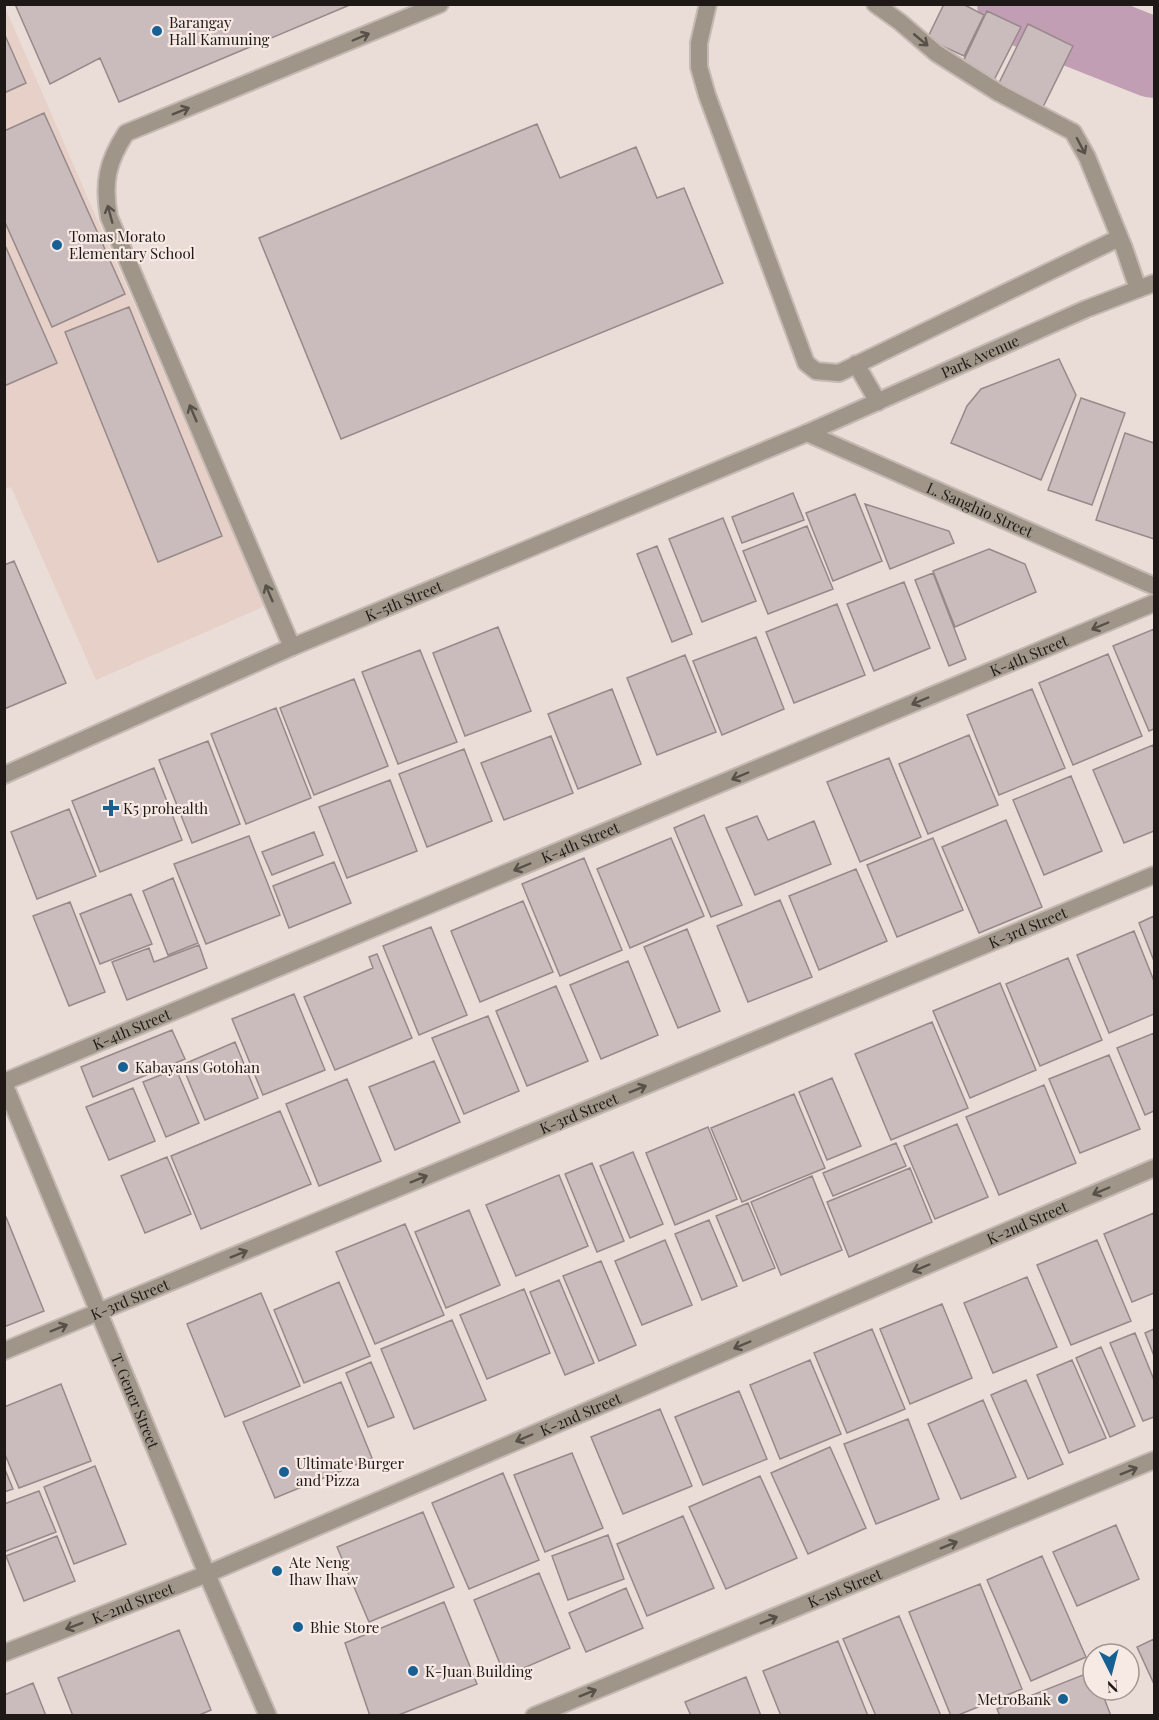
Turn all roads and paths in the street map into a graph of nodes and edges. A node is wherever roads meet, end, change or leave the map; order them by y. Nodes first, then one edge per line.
1 (440, 4) edge
2 (708, 4) edge
3 (874, 4) edge
4 (1119, 238) junction
5 (1155, 283) edge
6 (1138, 289) junction
7 (856, 364) junction
8 (878, 402) junction
9 (807, 433) junction
10 (1155, 586) edge
11 (1155, 603) edge
12 (292, 647) junction
13 (4, 775) edge
14 (1155, 874) edge
15 (4, 1083) edge
16 (1155, 1168) edge
17 (99, 1312) junction
18 (4, 1351) edge
19 (1155, 1460) edge
20 (207, 1574) junction
21 (4, 1653) edge
22 (268, 1716) edge
23 (534, 1716) edge

12 -> 1 street
2 - 7 street
3 -> 4 street
4 - 6 street
4 - 7 street
5 - 6 street, Park Avenue
6 - 8 street, Park Avenue
7 - 8 street
8 - 9 street, Park Avenue
9 - 10 street, L. Sanghio Street
9 - 12 street, K-5th Street
11 -> 15 street, K-4th Street
12 - 13 street, K-5th Street
17 -> 14 street, K-3rd Street
15 - 17 street, T. Gener Street
16 -> 20 street, K-2nd Street
18 -> 17 street, K-3rd Street
17 - 20 street, T. Gener Street
23 -> 19 street, K-1st Street
20 -> 21 street, K-2nd Street
20 - 22 street, T. Gener Street

